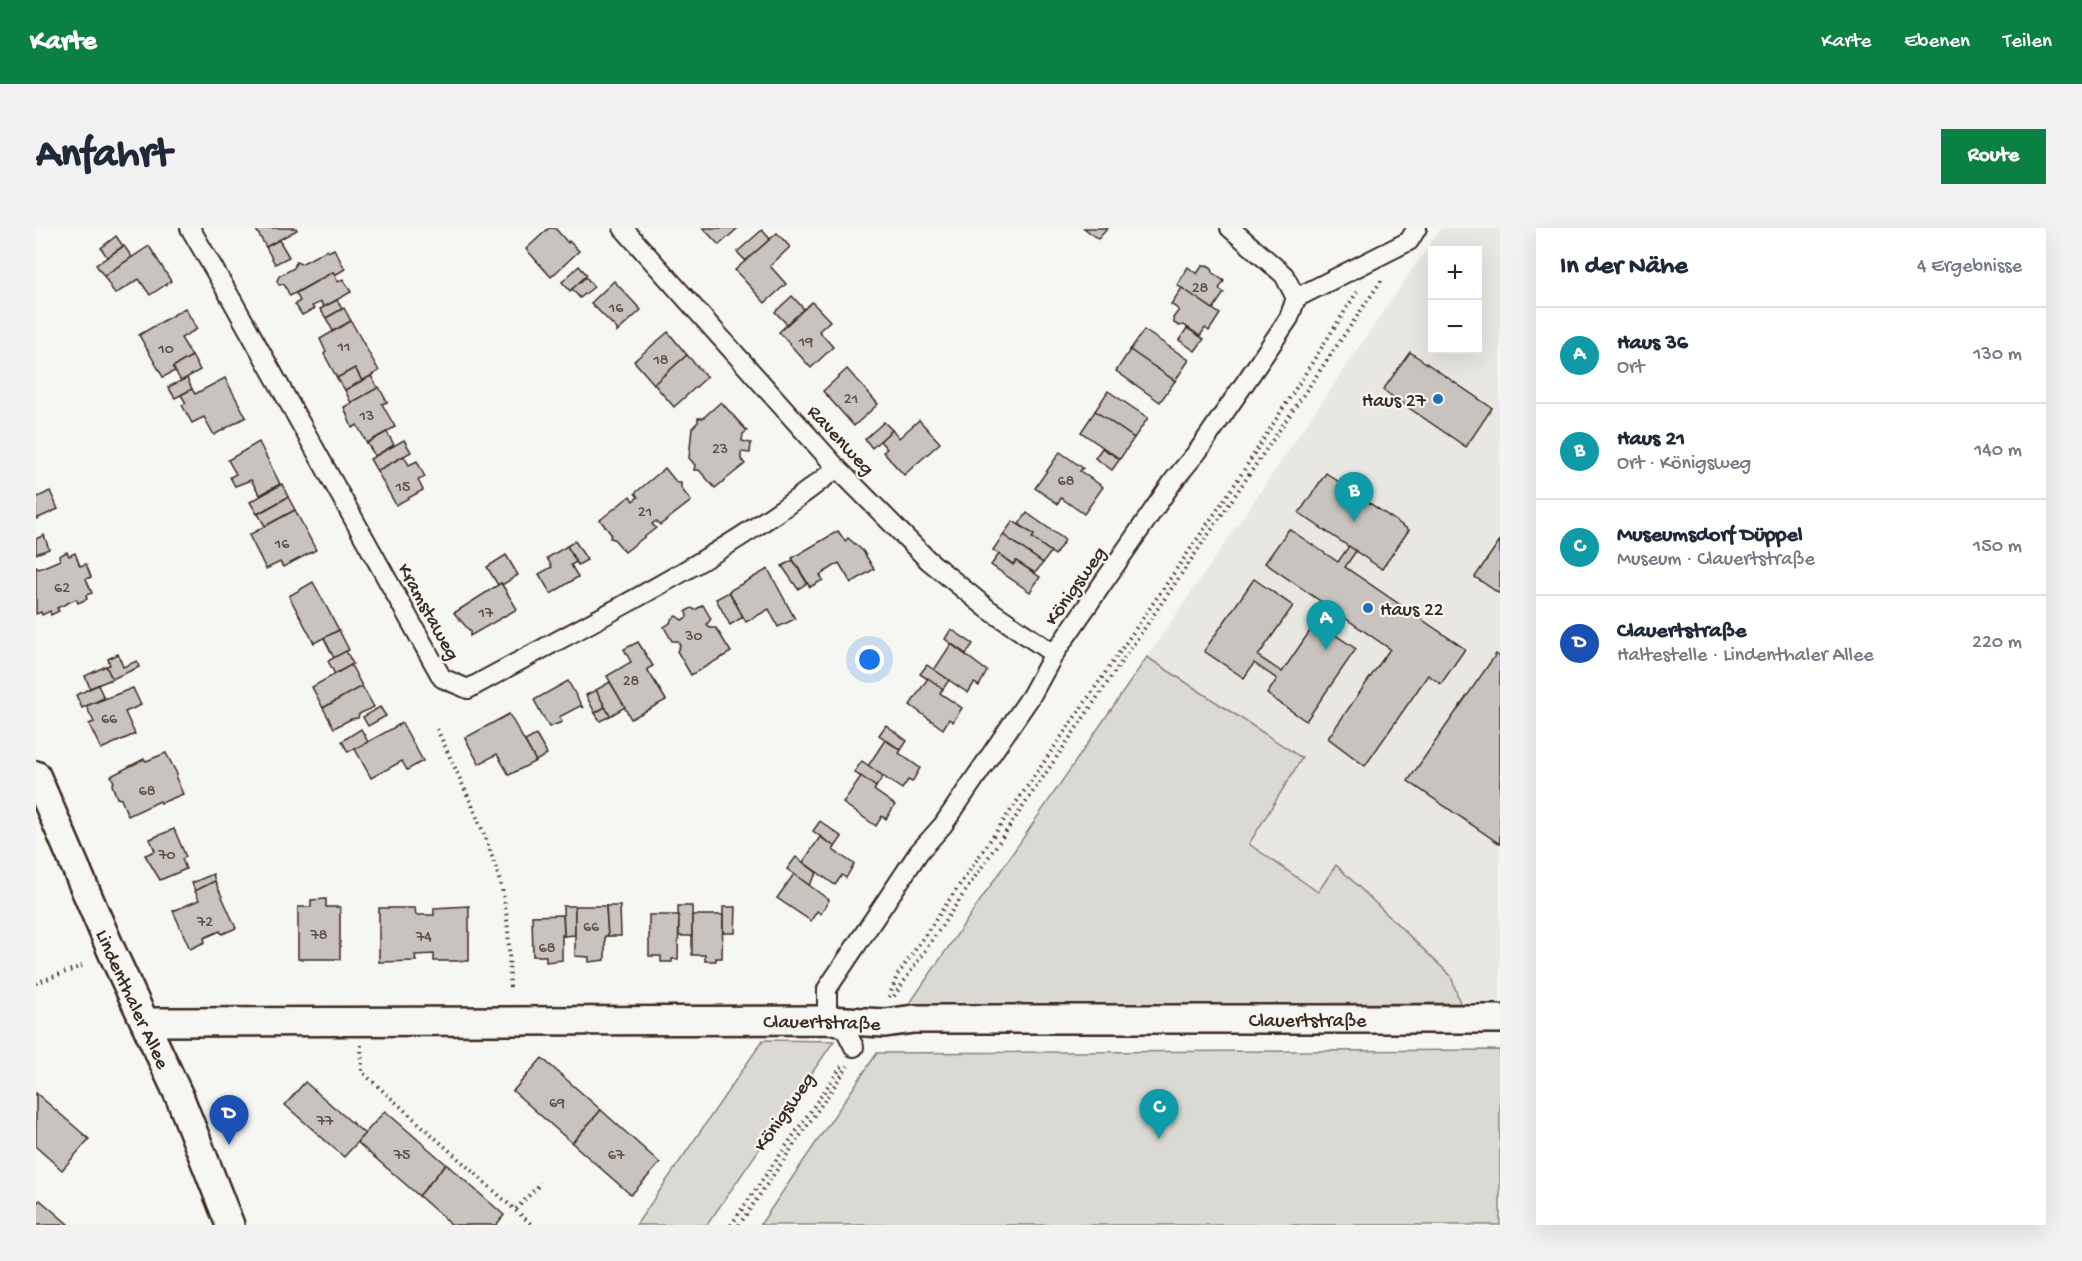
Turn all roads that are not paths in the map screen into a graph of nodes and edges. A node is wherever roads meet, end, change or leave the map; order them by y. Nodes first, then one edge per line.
1 (190, 228) edge
2 (622, 228) edge
3 (1230, 228) edge
4 (1413, 234) edge
5 (1296, 298) junction
6 (837, 468) junction
7 (1054, 654) junction
8 (36, 775) edge
9 (1500, 1019) edge
10 (826, 1020) junction
11 (146, 1022) junction
12 (853, 1054) road end
13 (230, 1225) edge

1 - 6 street, Kramstaweg
2 - 6 street, Ravenweg
3 - 5 street
4 - 5 street
5 - 7 street, Königsweg
6 - 7 street, Ravenweg
7 - 10 street, Königsweg
8 - 11 street, Lindenthaler Allee
9 - 10 street, Clauertstraße
10 - 11 street, Clauertstraße
10 - 12 street
11 - 13 street, Lindenthaler Allee

